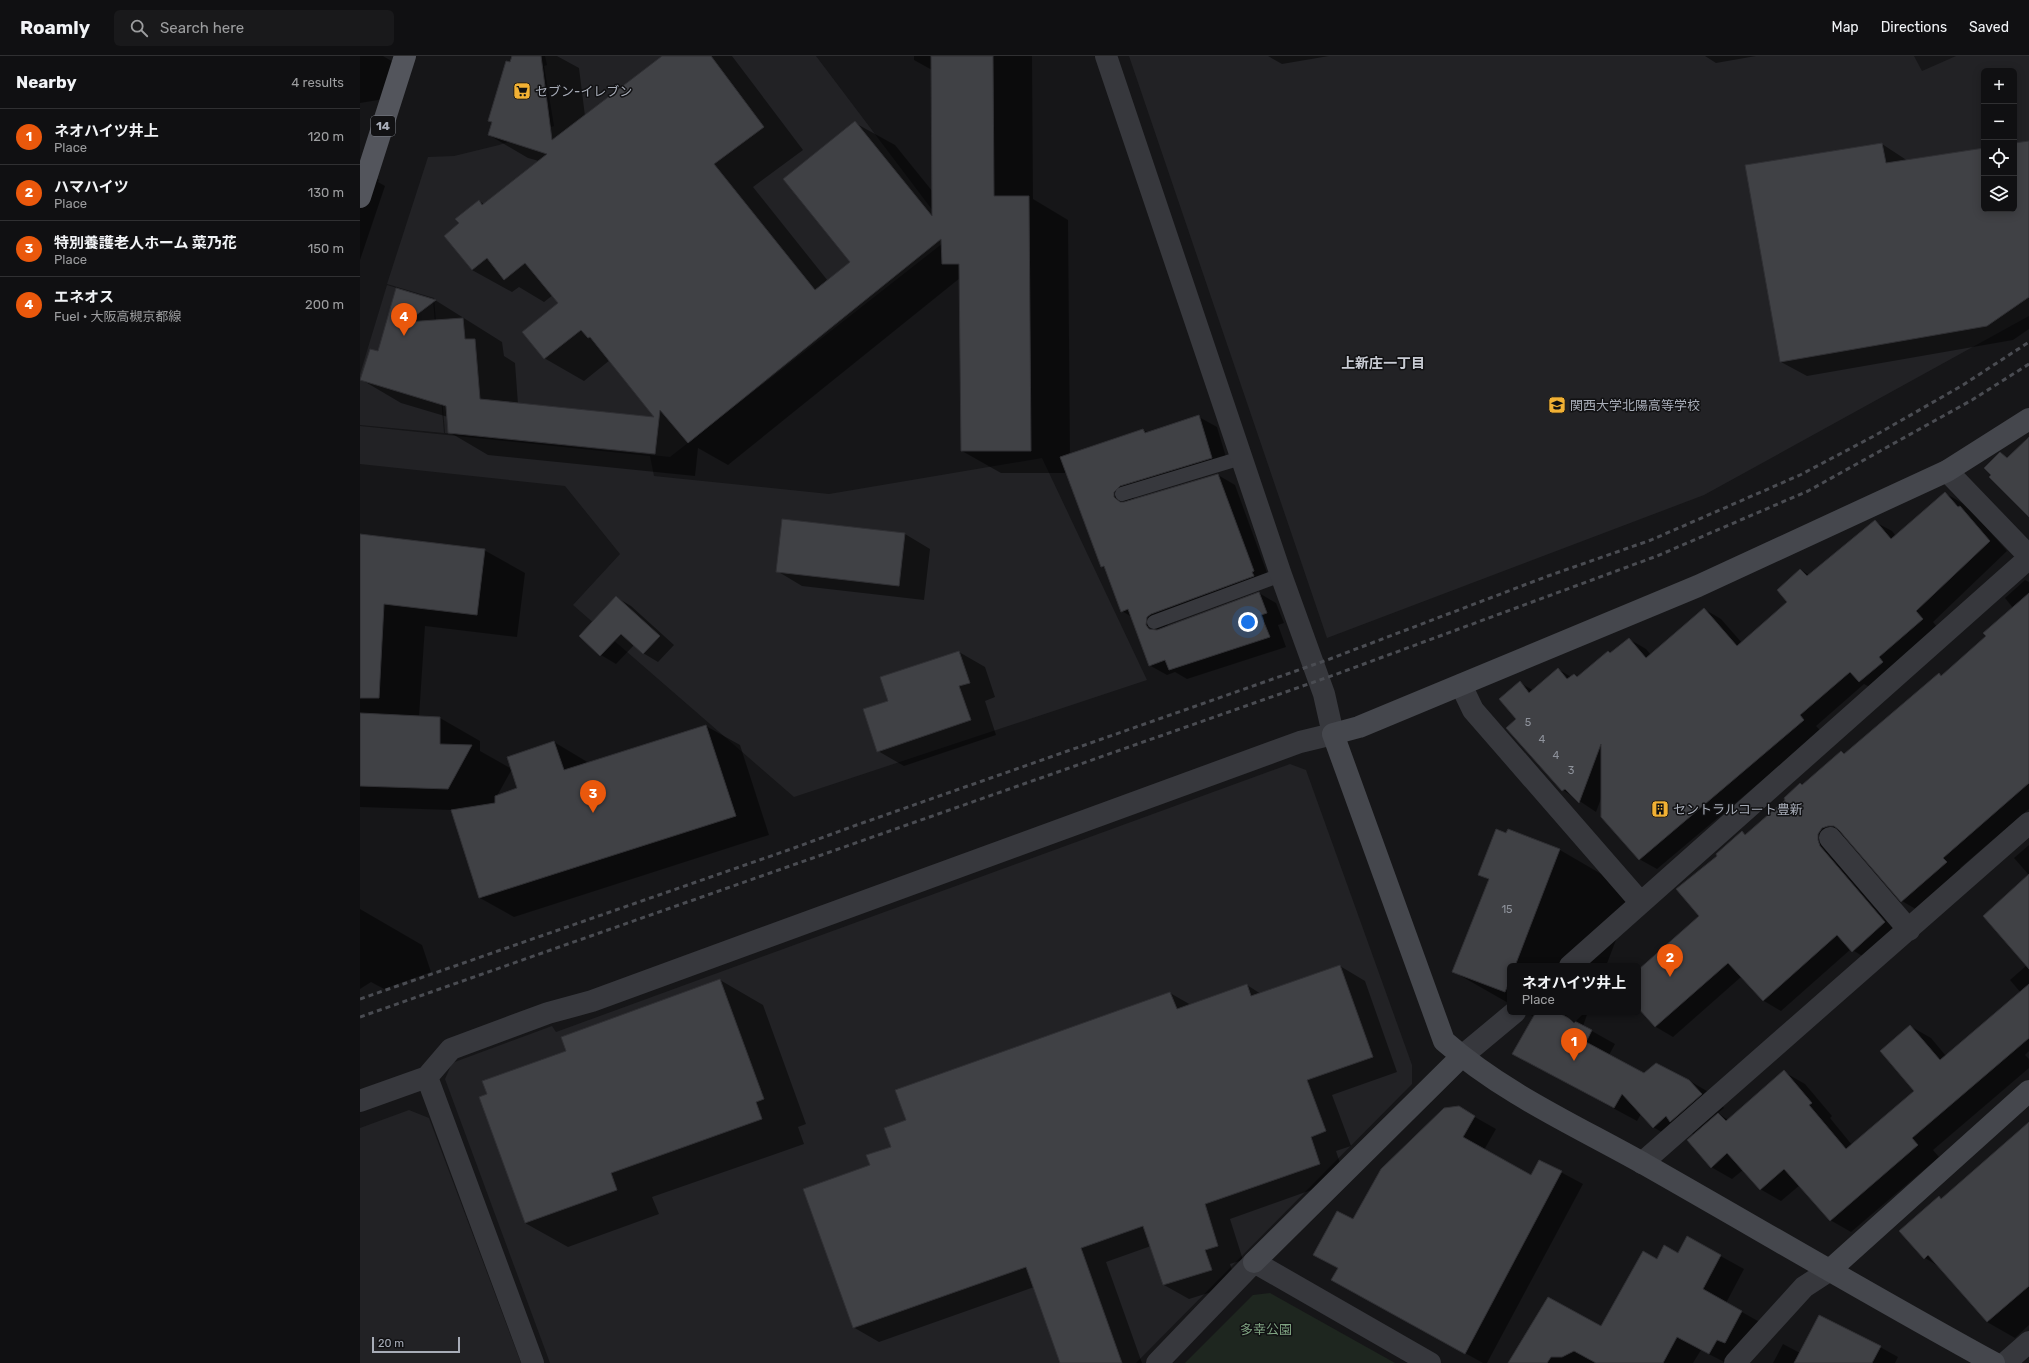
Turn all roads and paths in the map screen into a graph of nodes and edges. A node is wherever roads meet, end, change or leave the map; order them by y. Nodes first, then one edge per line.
1 (405, 56) edge
2 (1106, 56) edge
3 (360, 197) edge
4 (2029, 419) edge
5 (1241, 458) junction
6 (1947, 471) junction
7 (1122, 494) dead end
8 (2029, 557) edge
9 (1280, 575) junction
10 (1154, 622) dead end
11 (1461, 685) junction
12 (1333, 734) junction
13 (2029, 823) edge
14 (1830, 838) dead end
15 (1641, 903) junction
16 (1909, 930) junction
17 (1573, 963) edge
18 (1511, 1015) edge
19 (1461, 1057) junction
20 (427, 1077) junction
21 (2029, 1091) edge
22 (360, 1101) edge
23 (1642, 1163) junction
24 (1254, 1262) junction
25 (1830, 1270) junction
26 (2029, 1342) edge
27 (533, 1363) edge
28 (1157, 1363) edge
29 (1430, 1363) edge
30 (1735, 1363) edge
31 (1994, 1363) edge
32 (2006, 1363) edge

1 - 3 main road, 14
2 - 5 street
4 - 6 street
5 - 7 lane
5 - 9 street
6 - 8 street
6 - 11 street
8 - 15 street
9 - 10 lane
9 - 12 street
11 - 12 street
11 - 15 street
12 - 19 street
12 - 20 street
13 - 16 street
14 - 16 street
15 - 17 street
16 - 23 street
18 - 19 street
19 - 23 street
19 - 24 street
20 - 22 street
20 - 27 street
21 - 25 street
23 - 25 street
24 - 28 street
24 - 29 street
25 - 30 street
25 - 31 street
26 - 32 street

